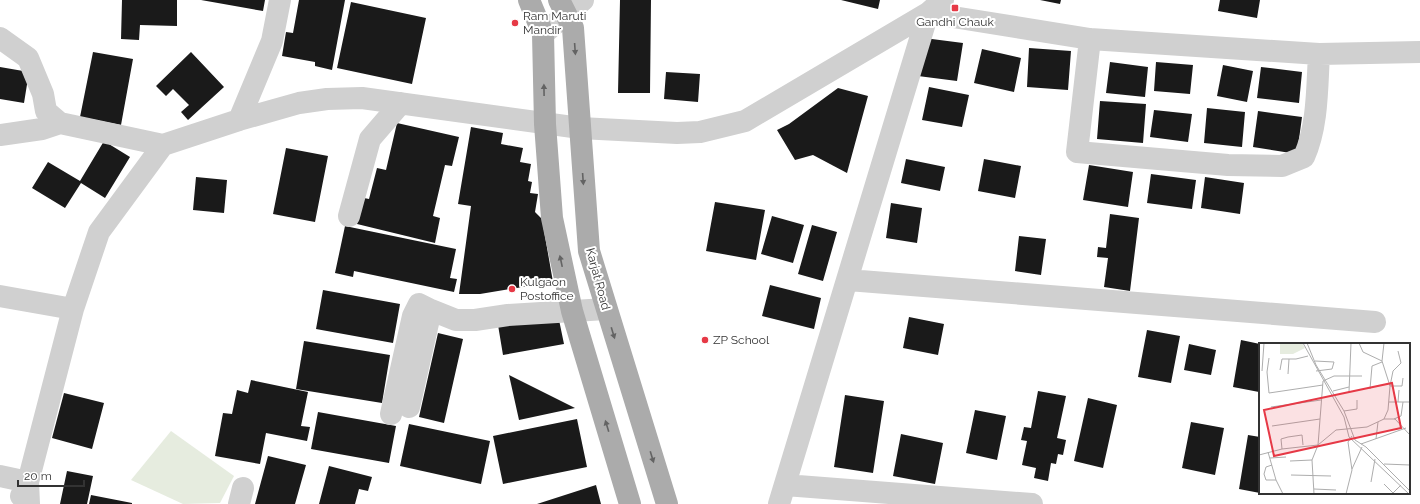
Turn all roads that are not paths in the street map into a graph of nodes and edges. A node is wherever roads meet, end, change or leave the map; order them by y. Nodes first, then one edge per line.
1 (280, 0) edge
2 (529, 0) edge
3 (583, 0) edge
4 (935, 6) edge
5 (563, 8) edge
6 (543, 34) junction
7 (0, 38) edge
8 (1090, 38) junction
9 (1420, 52) edge
10 (1319, 54) junction
11 (401, 103) junction
12 (239, 120) junction
13 (60, 123) junction
14 (545, 124) junction
15 (580, 128) junction
16 (0, 134) edge
17 (163, 145) junction
18 (349, 216) dead end
19 (848, 280) junction
20 (0, 296) edge
21 (73, 309) junction
22 (606, 309) junction
23 (572, 311) junction
24 (1375, 322) dead end
25 (400, 411) dead end
26 (0, 476) edge
27 (28, 482) junction
28 (782, 495) edge
29 (17, 504) edge
30 (29, 504) edge
31 (630, 504) edge
32 (667, 504) edge
33 (1032, 504) edge

1 - 12 street
2 - 6 main road
3 - 5 street
4 - 8 street
4 - 15 street
4 - 19 street
5 - 6 street
5 -> 15 main road, Karjat Road
14 -> 6 main road
7 - 13 street
8 - 10 street
8 - 10 street
9 - 10 street
11 - 12 street
11 - 14 street
11 - 18 street
12 - 17 street
13 - 16 street
13 - 17 street
14 - 15 street
23 -> 14 main road
15 -> 22 main road, Karjat Road
17 - 21 street
19 - 24 street
19 - 28 street
20 - 21 street
21 - 27 street
22 - 23 street
22 -> 32 main road, Karjat Road
23 - 25 street
31 -> 23 main road
26 - 27 street
27 - 29 street
27 - 30 street
28 - 33 street

